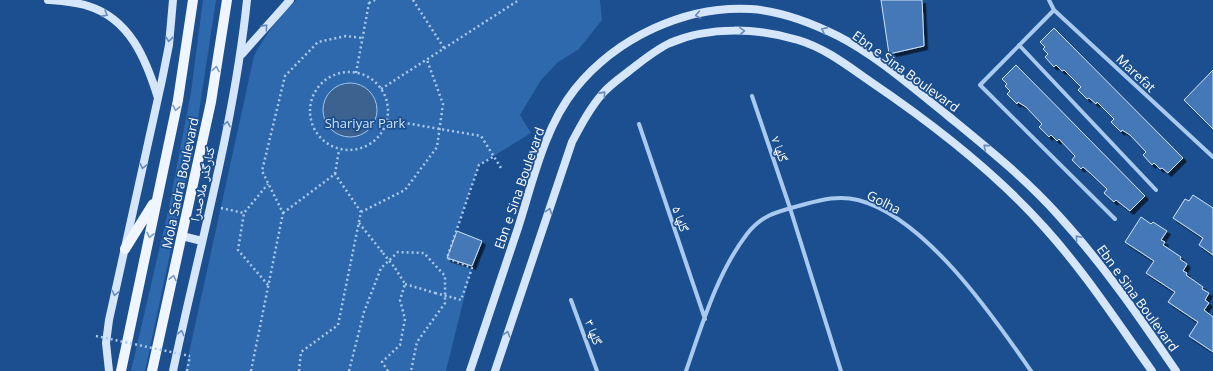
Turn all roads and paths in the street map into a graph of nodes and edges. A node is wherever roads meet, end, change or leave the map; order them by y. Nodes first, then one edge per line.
1 (48, 0) edge
2 (173, 0) edge
3 (193, 0) edge
4 (227, 0) edge
5 (248, 0) edge
6 (290, 0) edge
7 (367, 0) edge
8 (375, 0) edge
9 (413, 0) edge
10 (519, 0) edge
11 (1049, 0) edge
12 (369, 4) junction
13 (1054, 10) junction
14 (362, 38) junction
15 (1019, 46) junction
16 (444, 48) junction
17 (242, 54) junction
18 (426, 60) junction
19 (356, 73) junction
20 (381, 89) junction
21 (752, 96) dead end
22 (158, 98) junction
23 (388, 120) junction
24 (639, 124) dead end
25 (440, 129) junction
26 (339, 150) junction
27 (494, 157) junction
28 (1213, 157) edge
29 (501, 168) dead end
30 (335, 174) junction
31 (268, 184) junction
32 (1156, 190) dead end
33 (158, 195) junction
34 (210, 205) junction
35 (790, 208) junction
36 (361, 212) junction
37 (244, 213) junction
38 (283, 213) junction
39 (1115, 219) dead end
40 (359, 223) junction
41 (182, 236) junction
42 (202, 241) junction
43 (125, 249) junction
44 (405, 284) junction
45 (268, 285) junction
46 (571, 300) dead end
47 (705, 319) junction
48 (96, 336) dead end
49 (109, 371) edge
50 (121, 371) edge
51 (152, 371) edge
52 (173, 371) edge
53 (187, 371) edge
54 (251, 371) edge
55 (299, 371) edge
56 (349, 371) edge
57 (388, 371) edge
58 (411, 371) edge
59 (470, 371) edge
60 (495, 371) edge
61 (597, 371) edge
62 (686, 371) edge
63 (841, 371) edge
64 (1031, 371) edge
65 (1152, 371) edge
66 (1176, 371) edge

1 -> 22 main road
2 -> 22 main road
3 -> 33 main road, Mola Sadra Boulevard
41 -> 4 main road, Mola Sadra Boulevard
5 - 17 main road, کنارگذر ملاصدرا
17 -> 6 main road
7 - 12 path
8 - 12 path
9 - 16 path
10 - 16 path
11 - 13 street, Marefat
12 - 14 path
13 - 15 street
13 - 28 street, Marefat
14 - 19 path
14 - 31 path
15 - 32 street
15 - 39 street
16 - 18 path
34 -> 17 main road, کنارگذر ملاصدرا
18 - 20 path
18 - 25 path
19 - 20 path
19 - 26 path
20 - 23 path
21 - 35 street, گلها ۷
22 -> 43 main road
23 - 25 path
23 - 26 path
24 - 47 street, گلها ۵
25 - 27 path
25 - 36 path
26 - 30 path
27 - 29 path
27 - 44 path, bridge
30 - 36 path
30 - 38 path
31 - 37 path
31 - 38 path
33 - 43 main road
33 -> 50 main road, Mola Sadra Boulevard
34 - 37 path
34 - 42 main road, کنارگذر ملاصدرا
35 - 47 street, Golha
35 - 63 street, گلها ۷
35 - 64 street, Golha
36 - 40 path
37 - 45 path
38 - 45 path
40 - 44 path, bridge
40 - 55 path
41 - 42 main road
51 -> 41 main road, Mola Sadra Boulevard
52 -> 42 main road, کنارگذر ملاصدرا
43 -> 49 main road
44 - 57 path
45 - 54 path
46 - 61 street, گلها ۳
47 - 62 street, Golha
48 - 53 path, bridge
56 - 58 path
66 -> 59 main road, Ebn e Sina Boulevard
60 -> 65 main road

